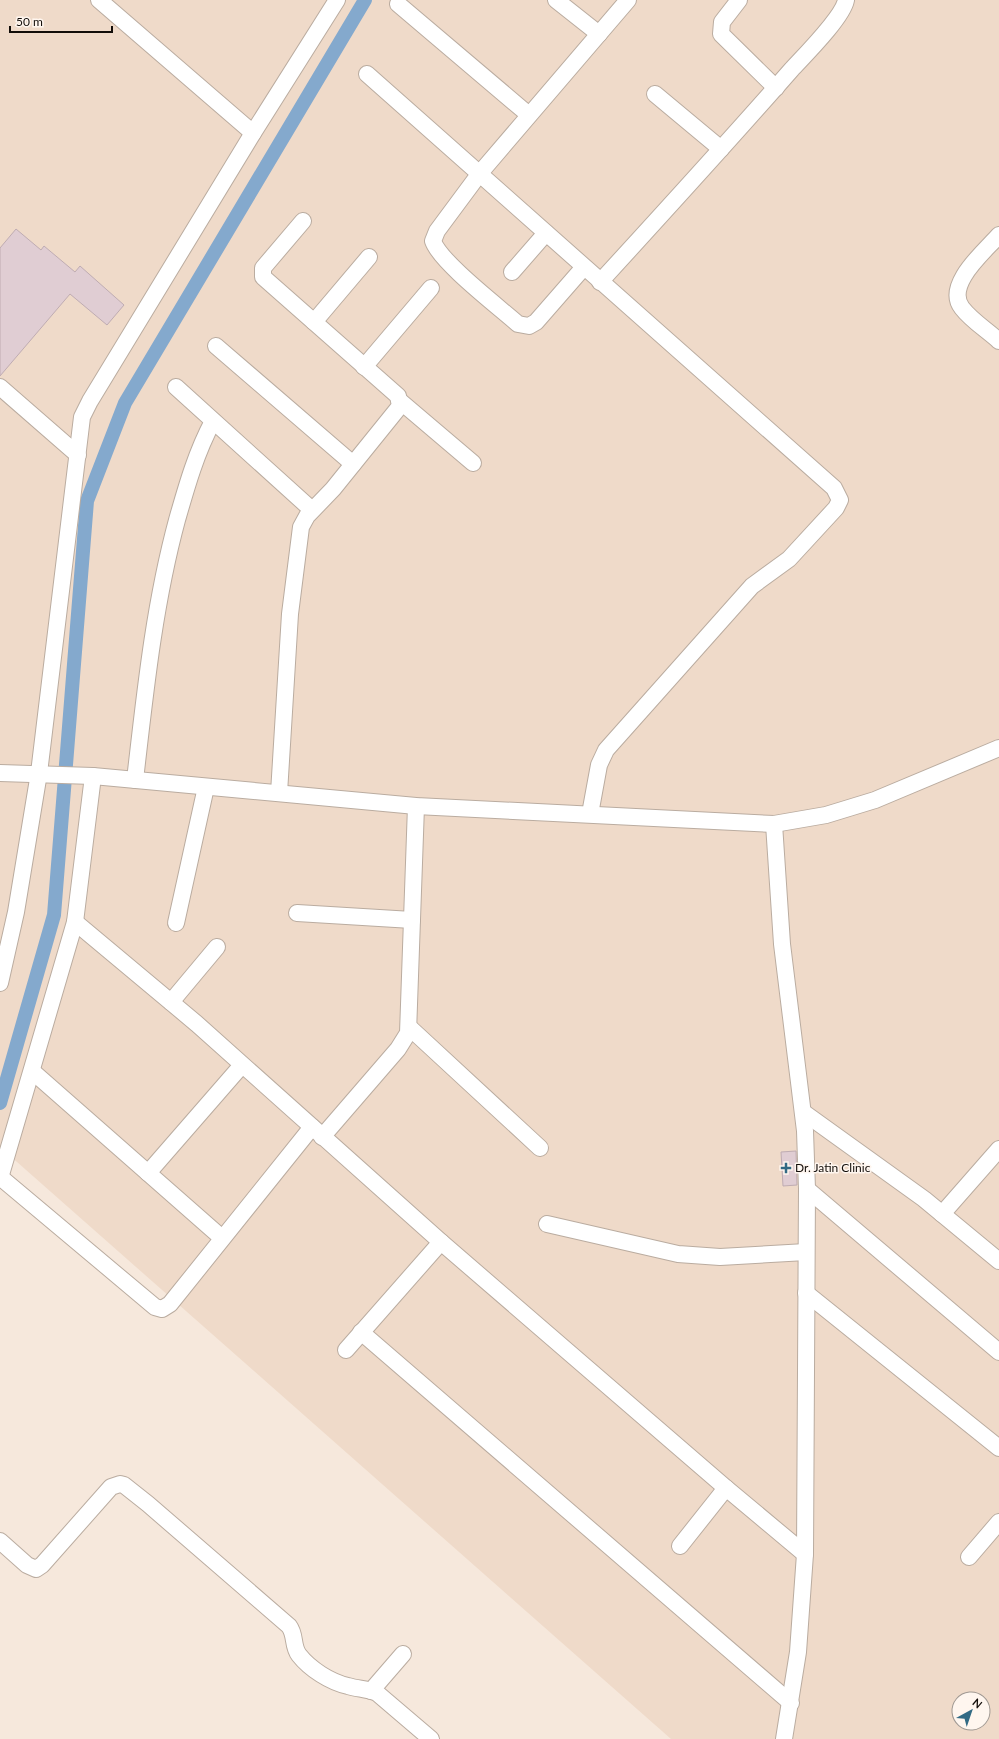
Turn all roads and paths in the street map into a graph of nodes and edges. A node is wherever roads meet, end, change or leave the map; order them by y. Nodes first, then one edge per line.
1 (99, 0) edge
2 (338, 0) edge
3 (556, 0) edge
4 (628, 0) edge
5 (740, 0) edge
6 (846, 0) edge
7 (398, 4) dead end
8 (599, 34) junction
9 (367, 74) dead end
10 (776, 88) junction
11 (655, 94) dead end
12 (529, 115) junction
13 (253, 133) junction
14 (721, 149) junction
15 (480, 173) junction
16 (303, 221) dead end
17 (546, 233) junction
18 (999, 234) edge
19 (369, 257) dead end
20 (584, 267) junction
21 (512, 272) dead end
22 (600, 282) junction
23 (431, 288) dead end
24 (314, 322) junction
25 (999, 341) edge
26 (216, 346) dead end
27 (364, 367) junction
28 (0, 387) edge
29 (176, 387) dead end
30 (400, 401) junction
31 (213, 421) junction
32 (78, 455) junction
33 (473, 463) dead end
34 (353, 464) junction
35 (312, 510) junction
36 (999, 748) edge
37 (0, 773) edge
38 (39, 773) junction
39 (89, 776) junction
40 (135, 780) junction
41 (206, 787) junction
42 (279, 793) junction
43 (416, 806) junction
44 (590, 814) junction
45 (774, 824) junction
46 (297, 913) dead end
47 (412, 920) junction
48 (75, 922) junction
49 (176, 923) dead end
50 (217, 947) dead end
51 (0, 983) edge
52 (171, 1002) junction
53 (409, 1027) junction
54 (242, 1065) junction
55 (32, 1071) junction
56 (803, 1112) junction
57 (317, 1132) junction
58 (540, 1148) dead end
59 (999, 1149) edge
60 (148, 1173) junction
61 (0, 1177) edge
62 (807, 1189) junction
63 (942, 1214) junction
64 (547, 1224) dead end
65 (222, 1238) junction
66 (441, 1242) junction
67 (806, 1252) junction
68 (999, 1260) edge
69 (806, 1293) junction
70 (361, 1332) junction
71 (346, 1350) dead end
72 (999, 1352) edge
73 (999, 1448) edge
74 (726, 1488) junction
75 (999, 1522) edge
76 (0, 1541) edge
77 (680, 1546) dead end
78 (805, 1554) junction
79 (969, 1557) dead end
80 (403, 1654) dead end
81 (372, 1690) junction
82 (791, 1703) junction
83 (431, 1739) edge
84 (784, 1739) edge

1 - 13 street
2 - 13 street
3 - 8 street
4 - 8 street
5 - 10 street
6 - 10 street
7 - 12 street
8 - 12 street
9 - 15 street
10 - 14 street
11 - 14 street
12 - 15 street
13 - 32 street
14 - 22 street
15 - 17 street
15 - 20 street
16 - 24 street
17 - 20 street
17 - 21 street
18 - 25 street
19 - 24 street
20 - 22 street
22 - 44 street
23 - 27 street
24 - 27 street
26 - 34 street
27 - 30 street
28 - 32 street
29 - 31 street
30 - 33 street
30 - 34 street
31 - 35 street
31 - 40 street
32 - 38 street
34 - 35 street
35 - 42 street
36 - 45 street
37 - 38 street
38 - 39 street
38 - 51 street
39 - 40 street
39 - 48 street
40 - 41 street
41 - 42 street
41 - 49 street
42 - 43 street
43 - 44 street
43 - 47 street
44 - 45 street
45 - 56 street
46 - 47 street
47 - 53 street
48 - 52 street
48 - 55 street
50 - 52 street
52 - 54 street
53 - 57 street
53 - 58 street
54 - 57 street
54 - 60 street
55 - 60 street
55 - 61 street
56 - 62 street
56 - 63 street
57 - 65 street
57 - 66 street
59 - 63 street
60 - 65 street
61 - 65 street
62 - 67 street
62 - 72 street
63 - 68 street
64 - 67 street
66 - 70 street
66 - 74 street
67 - 69 street
69 - 73 street
69 - 78 street
70 - 71 street
70 - 82 street
74 - 77 street
74 - 78 street
75 - 79 street
76 - 81 street
78 - 82 street
80 - 81 street
81 - 83 street
82 - 84 street

